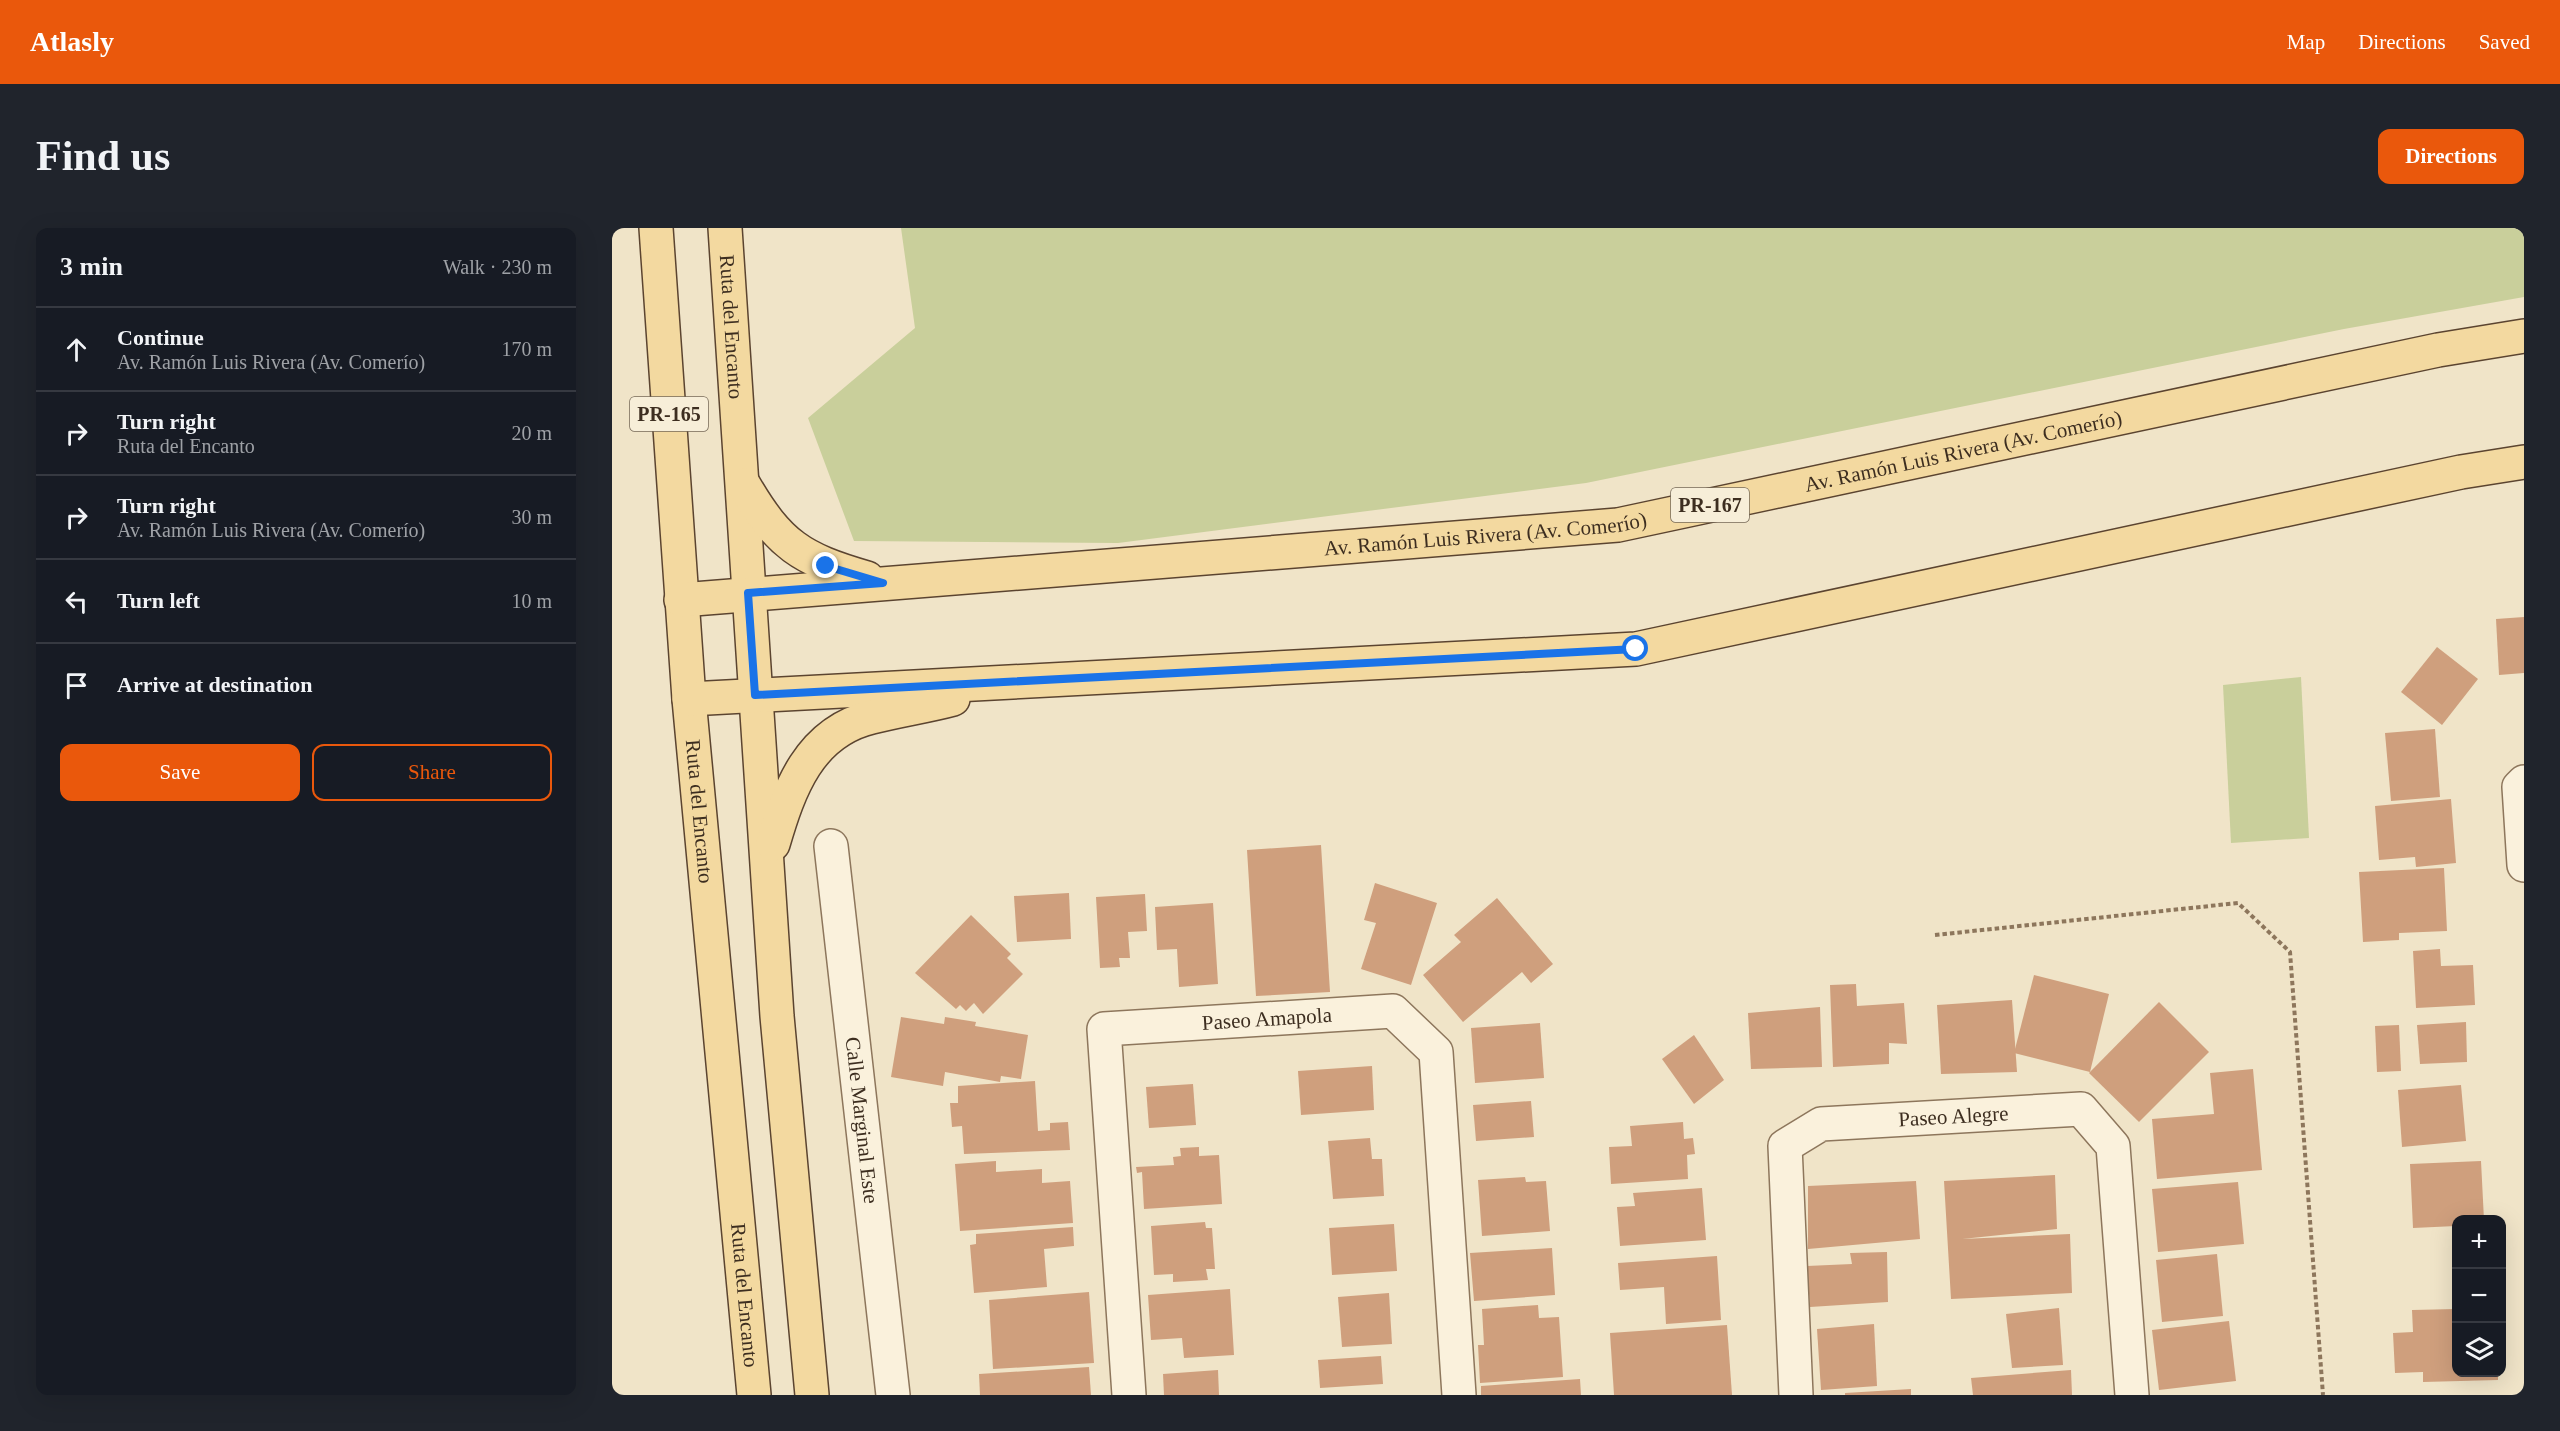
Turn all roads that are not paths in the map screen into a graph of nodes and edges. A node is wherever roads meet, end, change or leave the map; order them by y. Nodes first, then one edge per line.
1 (656, 228) edge
2 (725, 228) edge
3 (2524, 336) edge
4 (2524, 462) edge
5 (741, 479) junction
6 (883, 583) junction
7 (748, 593) junction
8 (681, 600) junction
9 (1023, 681) junction
10 (755, 695) junction
11 (689, 699) junction
12 (2524, 782) edge
13 (831, 846) dead end
14 (2524, 865) edge
15 (767, 866) junction
16 (754, 1395) edge
17 (812, 1395) edge
18 (893, 1395) edge
19 (1129, 1395) edge
20 (1459, 1395) edge
21 (1796, 1395) edge
22 (2132, 1395) edge

1 - 8 main road, Ruta del Encanto / PR-165
2 - 5 main road, Ruta del Encanto / PR-165
3 - 6 main road, Av. Ramón Luis Rivera (Av. Comerío) / PR-167
4 - 9 main road
5 - 6 main road
5 - 7 main road, Ruta del Encanto / PR-165
6 - 7 main road, Av. Ramón Luis Rivera (Av. Comerío) / PR-167
7 - 8 main road, Av. Ramón Luis Rivera (Av. Comerío) / PR-167
7 - 10 main road, Ruta del Encanto / PR-165
8 - 11 main road, Ruta del Encanto / PR-165
9 - 10 main road
9 - 15 main road
10 - 11 main road
10 - 15 main road, Ruta del Encanto / PR-165
11 - 16 main road, Ruta del Encanto / PR-165
12 - 14 street
13 - 18 street, Calle Marginal Este
15 - 17 main road, Ruta del Encanto / PR-165
19 - 20 street, Paseo Amapola
21 - 22 street, Paseo Alegre

